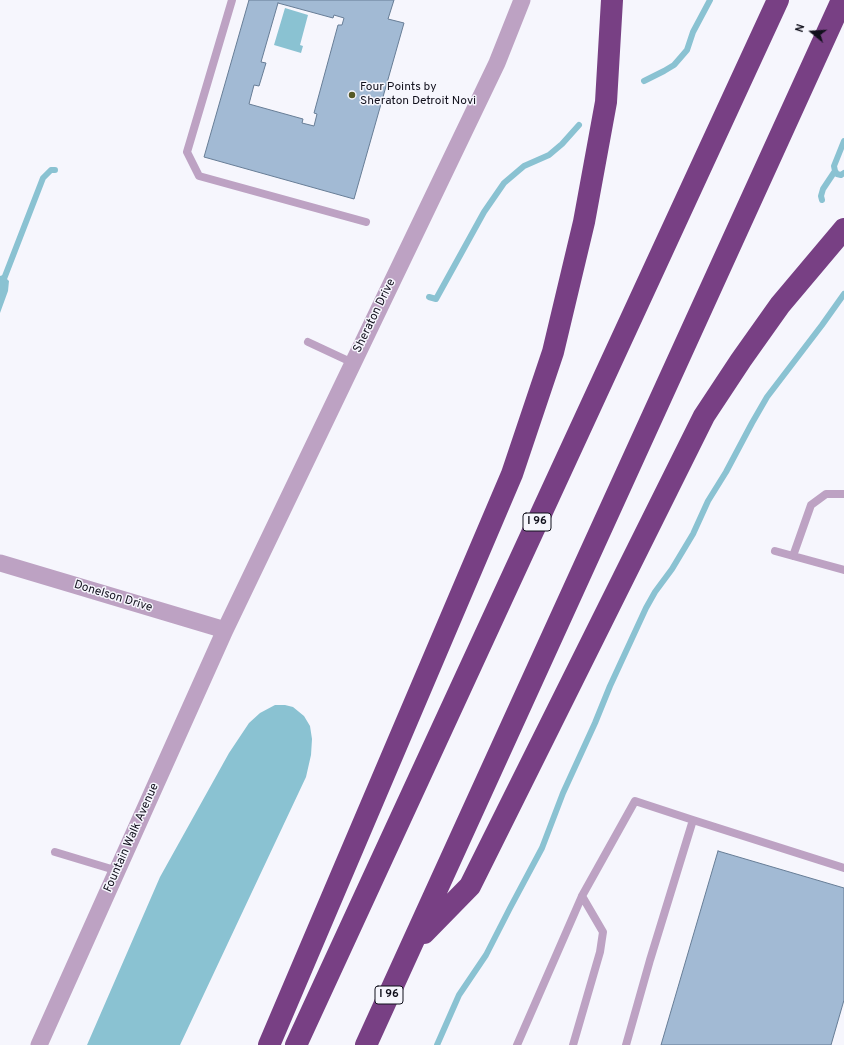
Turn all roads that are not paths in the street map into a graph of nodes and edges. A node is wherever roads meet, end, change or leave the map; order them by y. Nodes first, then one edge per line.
1 (232, 0) edge
2 (522, 0) edge
3 (612, 0) edge
4 (778, 0) edge
5 (842, 0) edge
6 (366, 222) dead end
7 (844, 230) edge
8 (308, 342) dead end
9 (353, 363) junction
10 (844, 494) edge
11 (775, 551) dead end
12 (793, 556) junction
13 (0, 563) edge
14 (844, 570) edge
15 (225, 630) junction
16 (693, 820) junction
17 (55, 852) dead end
18 (844, 868) edge
19 (118, 871) junction
20 (582, 896) junction
21 (412, 945) junction
22 (39, 1045) edge
23 (270, 1045) edge
24 (296, 1045) edge
25 (366, 1045) edge
26 (517, 1045) edge
27 (573, 1045) edge
28 (626, 1045) edge

1 - 6 lane
2 - 9 street, Sheraton Drive
3 - 23 highway
4 - 24 highway, I 96
5 - 21 highway, I 96
7 - 21 highway
8 - 9 lane
9 - 15 street, Sheraton Drive
10 - 12 lane
11 - 12 lane
12 - 14 lane
13 - 15 street, Donelson Drive
15 - 19 street, Fountain Walk Avenue
16 - 18 lane
16 - 20 lane
16 - 28 lane
17 - 19 lane
19 - 22 street, Fountain Walk Avenue
20 - 26 lane
20 - 27 lane
21 - 25 highway, I 96

